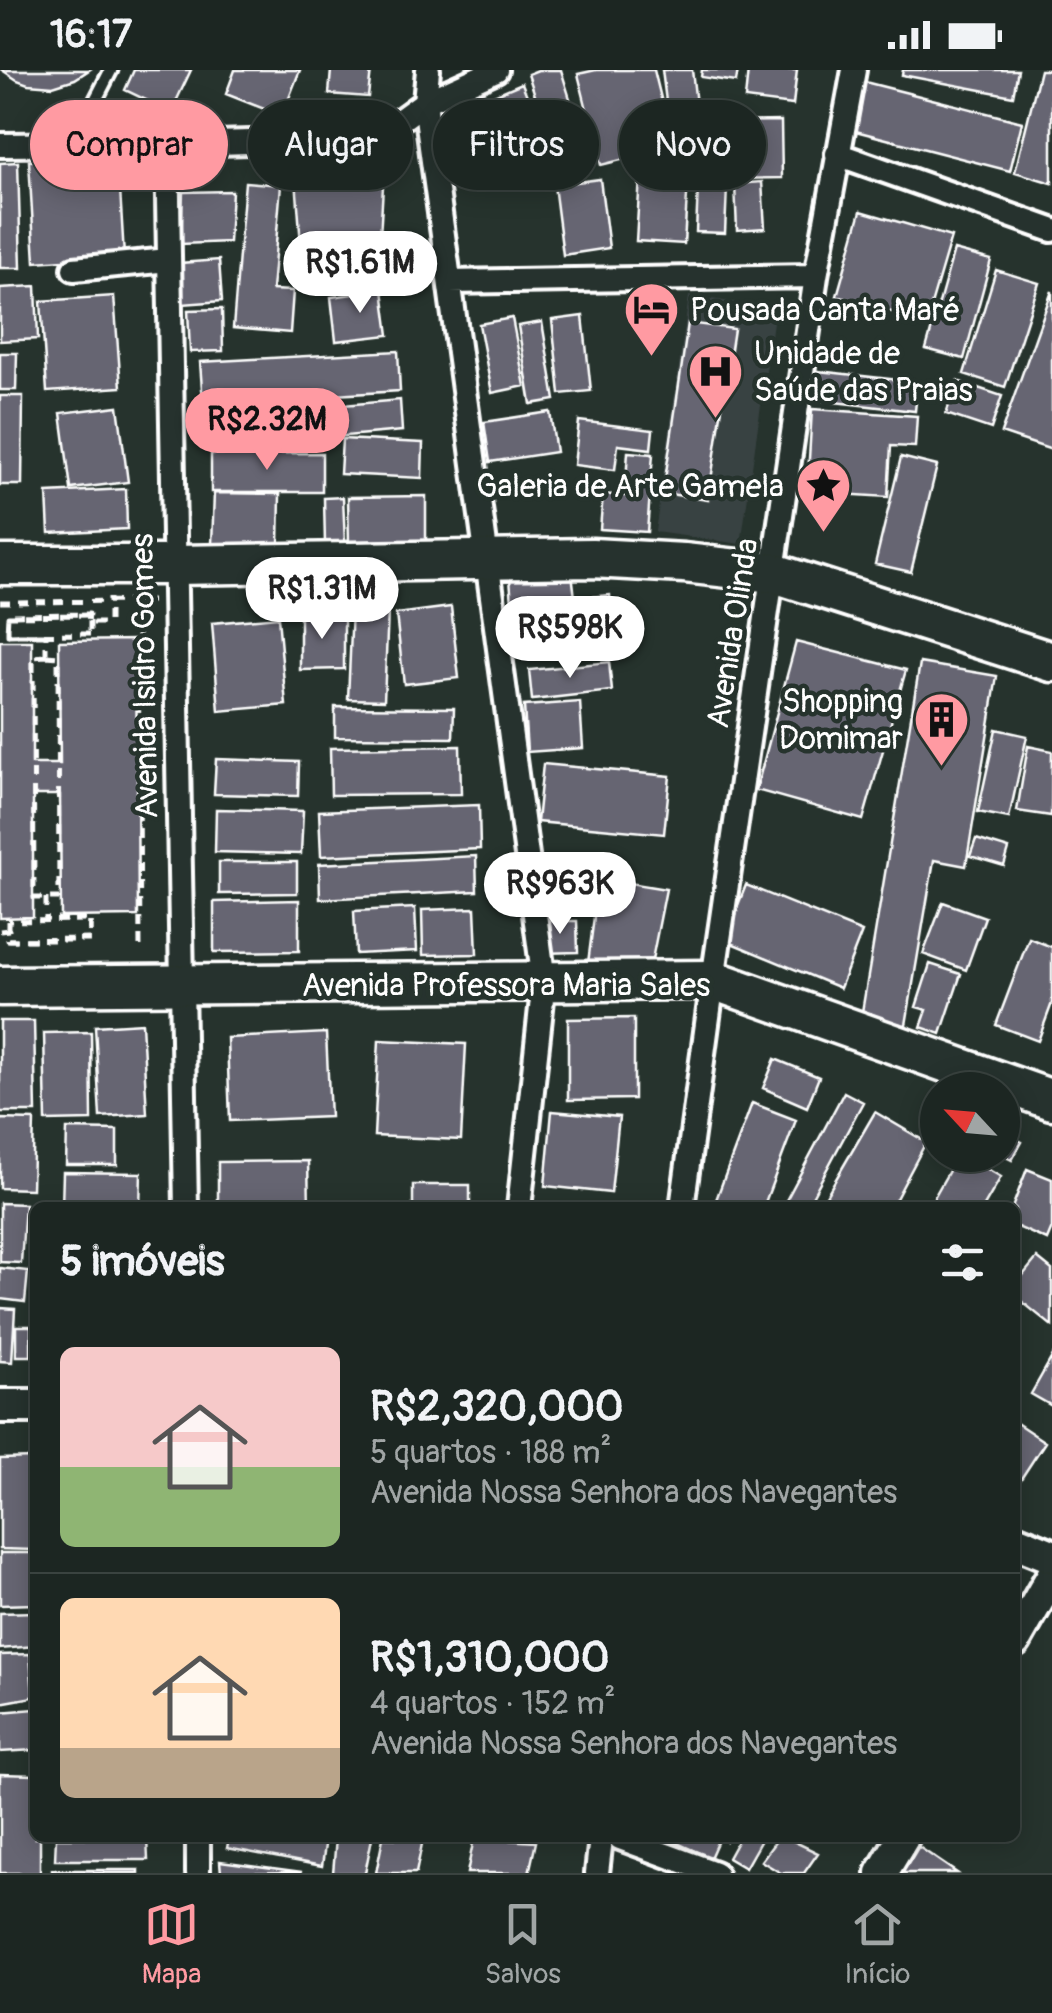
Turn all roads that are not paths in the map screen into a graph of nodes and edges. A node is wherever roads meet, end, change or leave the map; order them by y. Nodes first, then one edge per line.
1 (111, 70) edge
2 (428, 70) edge
3 (496, 70) edge
4 (854, 70) edge
5 (96, 100) edge
6 (425, 102) junction
7 (228, 141) edge
8 (0, 145) edge
9 (30, 145) edge
10 (838, 154) junction
11 (168, 190) edge
12 (1052, 230) edge
13 (169, 260) junction
14 (74, 269) dead end
15 (816, 276) junction
16 (450, 282) junction
17 (488, 561) junction
18 (0, 565) edge
19 (774, 573) junction
20 (134, 579) junction
21 (1052, 662) edge
22 (713, 980) junction
23 (544, 981) junction
24 (0, 986) edge
25 (182, 986) junction
26 (1052, 1100) edge
27 (186, 1202) edge
28 (520, 1202) edge
29 (683, 1202) edge
30 (0, 1406) edge
31 (30, 1406) edge
32 (1020, 1543) edge
33 (1052, 1556) edge
34 (1052, 1576) edge
35 (1020, 1632) edge
36 (198, 1842) edge
37 (601, 1842) edge
38 (631, 1842) edge
39 (900, 1842) edge
40 (198, 1873) edge
41 (596, 1873) edge
42 (715, 1873) edge
43 (882, 1873) edge

1 - 5 lane
2 - 6 street
3 - 6 street
4 - 10 street, Avenida Olinda
6 - 7 street
6 - 16 street
8 - 9 street
10 - 12 street
10 - 15 street, Avenida Olinda
11 - 13 street, Avenida Isidro Gomes
13 - 14 street
13 - 20 street, Avenida Isidro Gomes
15 - 16 street
15 - 19 street, Avenida Olinda
16 - 17 street
17 - 19 main road
17 - 20 main road
17 - 23 street
18 - 20 main road
19 - 21 main road
19 - 22 street, Avenida Olinda
20 - 25 street, Avenida Isidro Gomes
22 - 23 main road, Avenida Professora Maria Sales
22 - 26 main road, Avenida Professora Maria Sales
22 - 29 street, Avenida Olinda
23 - 25 main road, Avenida Professora Maria Sales
23 - 28 street
24 - 25 main road, Avenida Professora Maria Sales
25 - 27 street, Avenida Isidro Gomes
30 - 31 main road
32 - 33 main road
34 - 35 street
36 - 40 street
37 - 41 street
38 - 42 street
39 - 43 street

